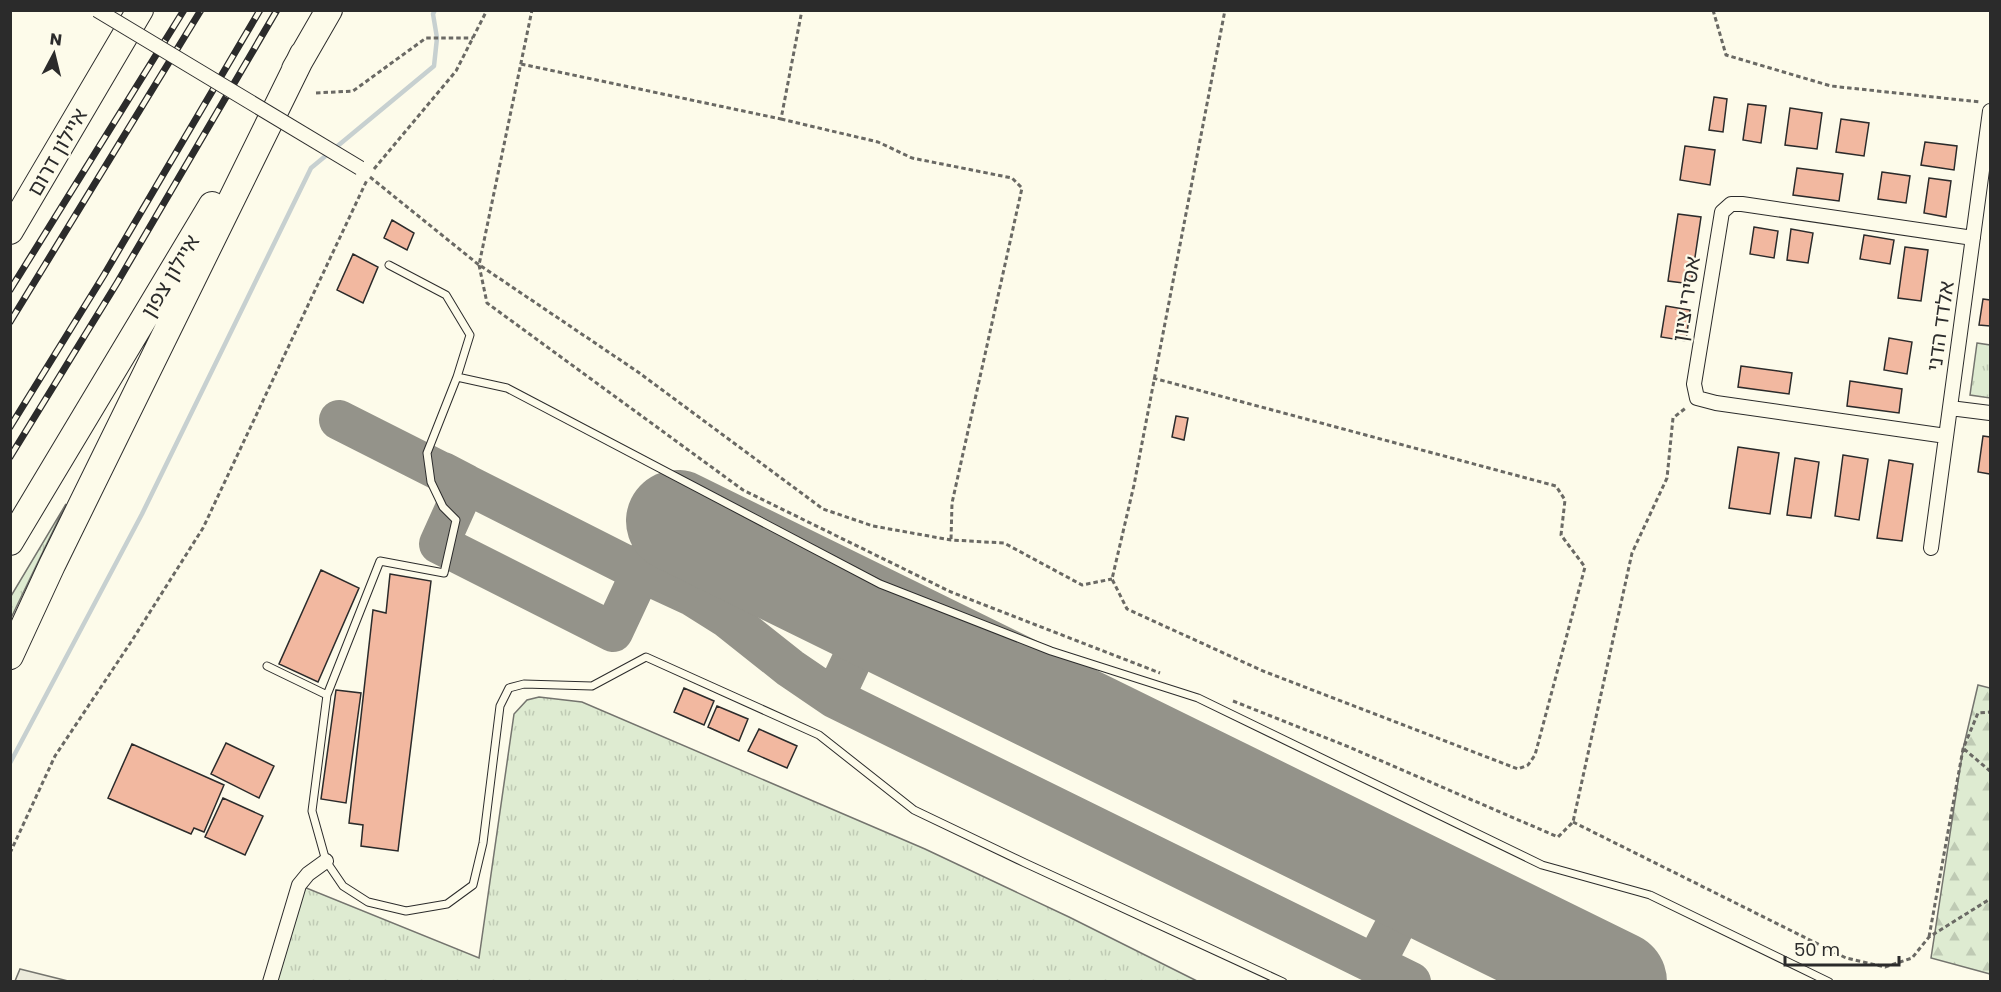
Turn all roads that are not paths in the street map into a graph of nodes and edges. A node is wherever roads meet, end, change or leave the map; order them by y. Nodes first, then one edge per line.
1 (97, 10) edge
2 (140, 10) edge
3 (329, 10) edge
4 (303, 54) junction
5 (1990, 111) edge
6 (364, 172) road end
7 (13, 227) edge
8 (1973, 238) junction
9 (389, 265) dead end
10 (457, 376) junction
11 (1950, 408) junction
12 (1990, 413) edge
13 (1946, 436) junction
14 (10, 542) edge
15 (1931, 548) dead end
16 (10, 656) edge
17 (267, 666) dead end
18 (327, 695) junction
19 (326, 861) junction
20 (270, 981) edge
21 (1283, 981) edge
22 (1829, 981) edge

1 - 6 street, bridge
2 - 7 highway, איילון דרום
3 - 4 highway, איילון צפון
4 - 14 highway, איילון צפון
4 - 16 highway
5 - 8 street, אלדד הדני
8 - 11 street, אלדד הדני
8 - 13 street, אסירי ציון
9 - 10 lane
10 - 18 lane
10 - 22 lane
11 - 12 street
11 - 13 street, אלדד הדני
13 - 15 street, אלדד הדני
17 - 18 lane
18 - 19 lane
19 - 20 street
19 - 21 lane

